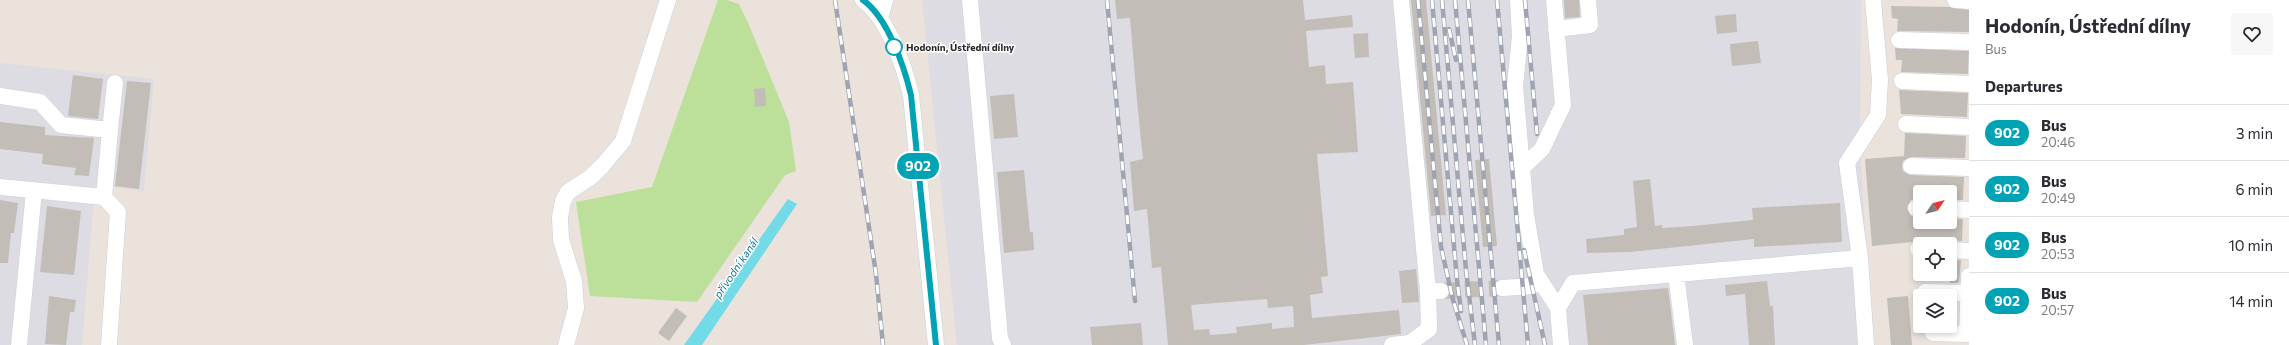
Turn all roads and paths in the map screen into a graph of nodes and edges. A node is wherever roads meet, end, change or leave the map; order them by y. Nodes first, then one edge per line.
1 (668, 0) edge
2 (885, 0) edge
3 (970, 0) edge
4 (1401, 0) edge
5 (1518, 0) edge
6 (1554, 0) edge
7 (1588, 0) edge
8 (1873, 0) edge
9 (1955, 0) edge
10 (1969, 0) edge
11 (864, 1) edge
12 (880, 19) junction
13 (1556, 29) junction
14 (1899, 40) dead end
15 (1969, 42) edge
16 (1902, 81) dead end
17 (115, 83) dead end
18 (1969, 84) edge
19 (0, 96) edge
20 (1906, 124) dead end
21 (1969, 127) edge
22 (110, 130) junction
23 (1911, 166) dead end
24 (1522, 168) junction
25 (1969, 168) edge
26 (0, 187) edge
27 (34, 191) junction
28 (104, 197) junction
29 (1957, 209) edge
30 (1969, 210) edge
31 (1957, 250) edge
32 (1969, 251) edge
33 (1860, 258) junction
34 (1676, 274) junction
35 (1969, 276) edge
36 (1540, 281) junction
37 (1502, 288) tunnel mouth
38 (1957, 293) edge
39 (1968, 293) edge
40 (1558, 308) junction
41 (1933, 333) dead end
42 (1967, 340) edge
43 (19, 345) edge
44 (109, 345) edge
45 (566, 345) edge
46 (936, 345) edge
47 (1004, 345) edge
48 (1392, 345) edge
49 (1561, 345) edge
50 (1685, 345) edge
51 (1866, 345) edge

1 - 45 street
2 - 12 street
3 - 47 street
4 - 48 street
5 - 24 street
6 - 13 street
7 - 13 street
8 - 33 street
9 - 10 street
11 - 12 street
12 - 46 street
13 - 24 street
14 - 15 street
16 - 18 street
17 - 22 street
19 - 22 street
20 - 21 street
22 - 28 street
23 - 25 street
24 - 36 street
26 - 27 street
27 - 28 street
27 - 43 street
28 - 44 street
29 - 30 street
31 - 32 street
33 - 34 street
33 - 51 street
34 - 40 street
34 - 50 street
35 - 39 street
36 - 37 street
36 - 40 street
38 - 39 street
39 - 42 street
40 - 49 street
41 - 42 street

